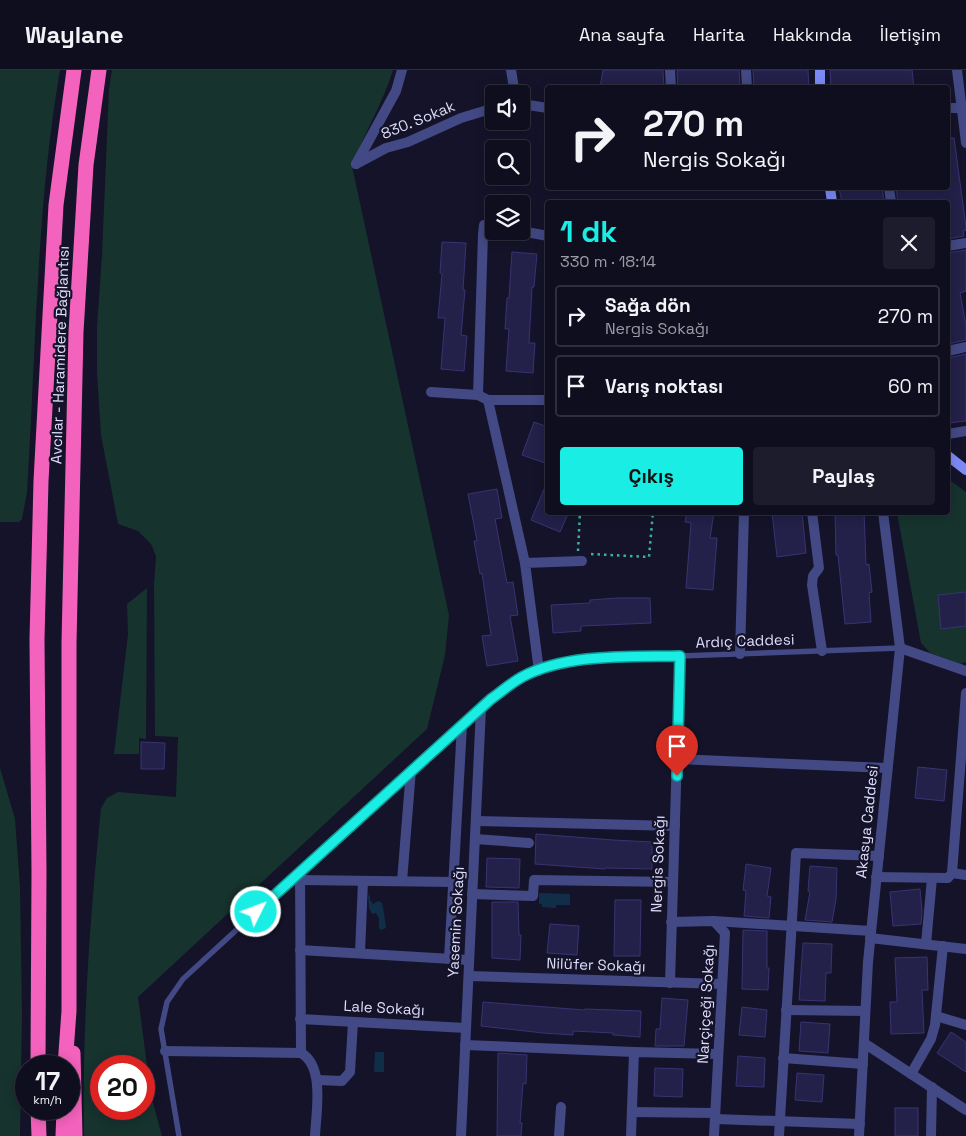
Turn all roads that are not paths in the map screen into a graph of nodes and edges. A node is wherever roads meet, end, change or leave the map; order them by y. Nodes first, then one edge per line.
1 (74, 70) edge
2 (99, 70) edge
3 (402, 70) edge
4 (511, 70) edge
5 (670, 70) edge
6 (746, 70) edge
7 (820, 70) edge
8 (957, 70) edge
9 (514, 85) edge
10 (671, 85) edge
11 (747, 85) edge
12 (820, 85) edge
13 (530, 105) edge
14 (545, 108) edge
15 (950, 108) edge
16 (961, 108) junction
17 (485, 111) edge
18 (965, 125) edge
19 (966, 143) edge
20 (485, 225) edge
21 (530, 233) edge
22 (545, 235) edge
23 (966, 243) edge
24 (950, 246) edge
25 (966, 347) edge
26 (950, 351) edge
27 (431, 392) dead end
28 (483, 397) junction
29 (545, 400) edge
30 (966, 431) edge
31 (950, 434) edge
32 (950, 458) edge
33 (966, 470) edge
34 (744, 515) edge
35 (812, 515) edge
36 (883, 515) edge
37 (582, 561) dead end
38 (525, 562) junction
39 (900, 648) junction
40 (822, 651) junction
41 (740, 654) junction
42 (680, 656) junction
43 (539, 671) junction
44 (966, 671) edge
45 (966, 694) edge
46 (481, 708) junction
47 (462, 725) junction
48 (964, 758) edge
49 (677, 759) junction
50 (887, 768) junction
51 (411, 770) junction
52 (476, 821) junction
53 (675, 826) junction
54 (475, 839) junction
55 (529, 842) dead end
56 (879, 856) junction
57 (952, 873) junction
58 (966, 875) edge
59 (300, 876) junction
60 (876, 877) junction
61 (932, 878) junction
62 (363, 881) junction
63 (402, 882) junction
64 (454, 882) junction
65 (673, 882) junction
66 (472, 894) junction
67 (714, 921) junction
68 (671, 922) junction
69 (792, 925) junction
70 (871, 934) junction
71 (926, 944) junction
72 (942, 946) junction
73 (966, 949) edge
74 (300, 950) junction
75 (360, 953) junction
76 (449, 959) junction
77 (469, 960) junction
78 (469, 976) junction
79 (670, 983) junction
80 (722, 984) junction
81 (786, 1010) junction
82 (69, 1011) junction
83 (865, 1011) junction
84 (936, 1016) junction
85 (300, 1019) junction
86 (353, 1022) junction
87 (966, 1025) edge
88 (466, 1028) junction
89 (864, 1043) junction
90 (466, 1045) junction
91 (165, 1051) junction
92 (634, 1052) junction
93 (300, 1053) junction
94 (718, 1054) junction
95 (38, 1055) edge
96 (66, 1055) edge
97 (783, 1058) junction
98 (863, 1064) junction
99 (911, 1074) junction
100 (318, 1080) junction
101 (932, 1088) junction
102 (561, 1107) dead end
103 (966, 1110) edge
104 (632, 1112) junction
105 (715, 1116) junction
106 (64, 1120) edge
107 (779, 1120) junction
108 (860, 1124) junction
109 (63, 1136) edge
110 (75, 1136) edge
111 (179, 1136) edge
112 (315, 1136) edge
113 (461, 1136) edge
114 (559, 1136) edge
115 (631, 1136) edge
116 (714, 1136) edge
117 (779, 1136) edge
118 (859, 1136) edge
119 (931, 1136) edge

1 - 95 highway, Avcılar - Haramidere Bağlantısı
2 - 82 highway, Avcılar - Haramidere Bağlantısı
3 - 17 street, 830. Sokak
4 - 9 street
5 - 10 street
6 - 11 street
7 - 12 street
8 - 16 street
13 - 14 street
15 - 16 street
16 - 18 street
18 - 19 street
20 - 28 street
21 - 22 street
23 - 24 street
25 - 26 street
27 - 28 street
28 - 29 street
28 - 38 street
30 - 31 street
32 - 33 street
34 - 41 street
35 - 40 street
36 - 39 street, Akasya Caddesi
37 - 38 street
38 - 43 street
39 - 40 lane, Ardıç Caddesi
39 - 44 street
39 - 50 street, Akasya Caddesi
40 - 41 lane, Ardıç Caddesi
41 - 42 lane, Ardıç Caddesi
42 - 43 lane, Ardıç Caddesi
42 - 49 street, Nergis Sokağı
43 - 46 lane, Ardıç Caddesi
45 - 48 street
46 - 47 lane, Ardıç Caddesi
46 - 52 street, Yasemin Sokağı
47 - 51 lane, Ardıç Caddesi
47 - 64 street, Yasemin Sokağı
48 - 57 street
49 - 50 street
49 - 53 street, Nergis Sokağı
50 - 56 street, Akasya Caddesi
51 - 59 lane, Ardıç Caddesi
51 - 63 street
52 - 53 street
52 - 54 street, Yasemin Sokağı
53 - 65 street, Nergis Sokağı
54 - 55 street
54 - 66 street, Yasemin Sokağı
56 - 60 street, Akasya Caddesi
56 - 69 street
57 - 58 street
57 - 61 street
59 - 62 street
59 - 74 street
59 - 91 lane, Ardıç Caddesi
60 - 61 street
60 - 70 street, Akasya Caddesi
61 - 71 street
62 - 63 street
62 - 75 street
63 - 64 street
64 - 76 street, Yasemin Sokağı
65 - 66 street
65 - 68 street, Nergis Sokağı
66 - 77 street, Yasemin Sokağı
67 - 68 street
67 - 69 street
67 - 80 street, Narçiçeği Sokağı
68 - 79 street, Nergis Sokağı
69 - 70 street
69 - 81 street
70 - 71 street
70 - 83 street, Akasya Caddesi
71 - 72 street
72 - 73 street
72 - 84 street
74 - 75 street
74 - 85 street
75 - 76 street
76 - 77 street
77 - 78 street, Yasemin Sokağı
78 - 79 street, Nilüfer Sokağı
78 - 88 street, Yasemin Sokağı
79 - 80 street, Nilüfer Sokağı
80 - 94 street, Narçiçeği Sokağı
81 - 83 street
81 - 97 street
82 - 96 highway
82 - 110 highway
83 - 89 street, Akasya Caddesi
84 - 87 street
84 - 99 street
85 - 86 street, Lale Sokağı
85 - 93 street
86 - 88 street, Lale Sokağı
86 - 100 street
88 - 90 street, Yasemin Sokağı
89 - 98 street, Akasya Caddesi
89 - 99 street
90 - 92 street
90 - 113 street, Yasemin Sokağı
91 - 93 street
91 - 111 lane, Ardıç Caddesi
92 - 94 street
92 - 104 street
93 - 100 street
94 - 105 street, Narçiçeği Sokağı
97 - 98 street
97 - 107 street
98 - 108 street, Akasya Caddesi
99 - 101 street
100 - 112 street
101 - 103 street
101 - 119 street
102 - 114 street
104 - 105 street
104 - 115 street
105 - 107 street
105 - 116 street, Narçiçeği Sokağı
106 - 109 highway
107 - 108 street
107 - 117 street
108 - 118 street, Akasya Caddesi

